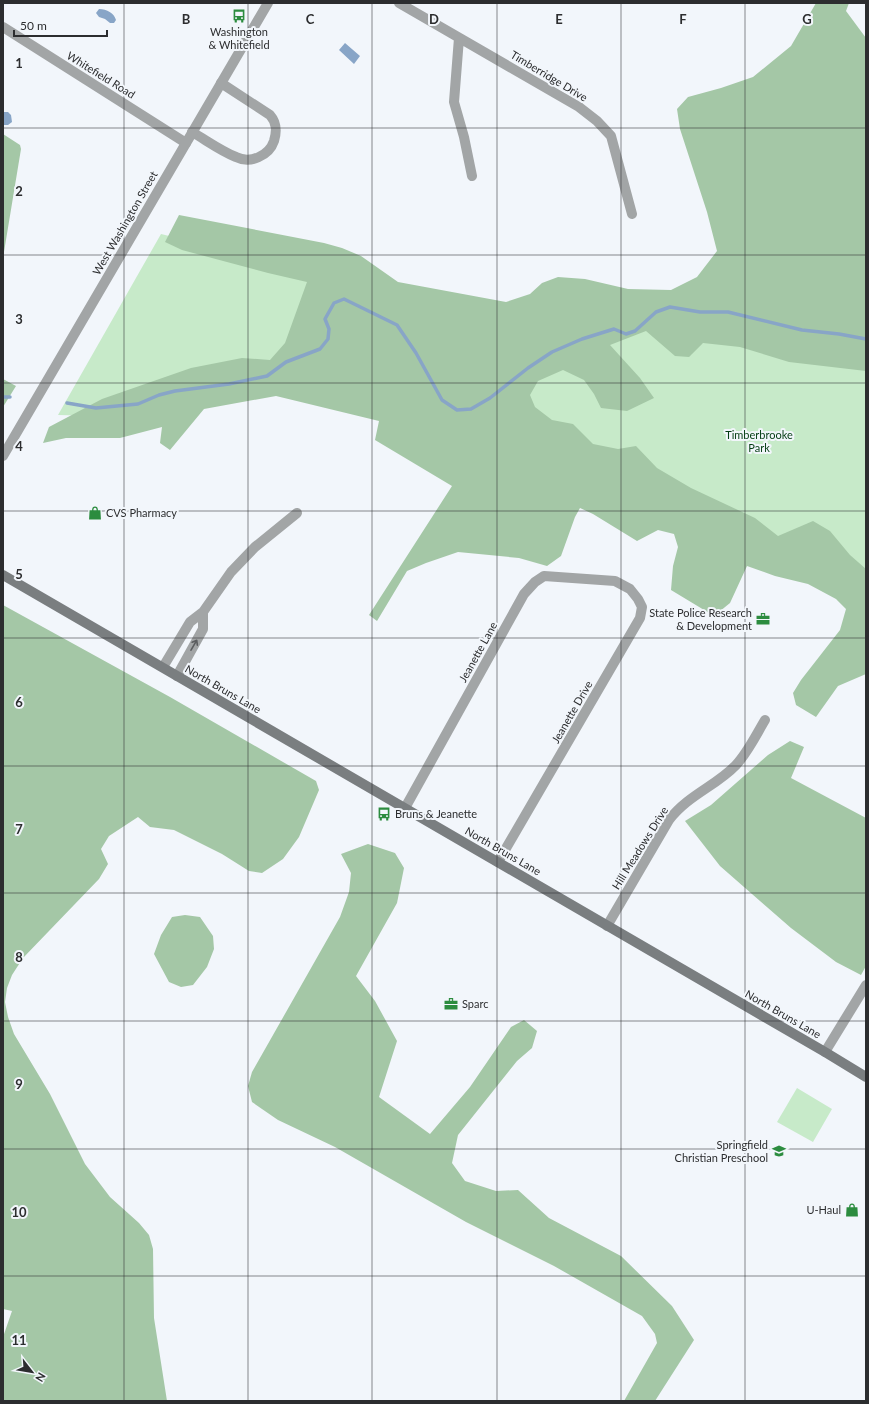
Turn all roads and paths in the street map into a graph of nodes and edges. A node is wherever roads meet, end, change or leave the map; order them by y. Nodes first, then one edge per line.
1 (268, 3) edge
2 (399, 3) edge
3 (3, 27) edge
4 (459, 38) junction
5 (221, 83) junction
6 (192, 132) junction
7 (186, 143) junction
8 (472, 176) dead end
9 (632, 214) dead end
10 (3, 456) edge
11 (297, 513) dead end
12 (3, 575) edge
13 (615, 581) joint
14 (203, 612) junction
15 (163, 668) junction
16 (177, 676) junction
17 (764, 720) dead end
18 (405, 808) junction
19 (498, 862) junction
20 (607, 926) junction
21 (866, 985) edge
22 (826, 1052) junction
23 (866, 1077) edge

1 - 5 street, West Washington Street
2 - 4 street, Timberridge Drive
3 - 7 street, Whitefield Road
4 - 8 street
4 - 9 street, Timberridge Drive
5 - 6 street, West Washington Street
5 - 6 street
6 - 7 street, West Washington Street
7 - 10 street, West Washington Street
11 - 14 street
12 - 15 main road, North Bruns Lane
13 - 18 street, Jeanette Lane
13 - 19 street, Jeanette Drive
14 - 15 street
16 -> 14 street
15 - 16 main road, North Bruns Lane
16 - 18 main road, North Bruns Lane
17 - 20 street, Hill Meadows Drive
18 - 19 main road, North Bruns Lane
19 - 20 main road, North Bruns Lane
20 - 22 main road, North Bruns Lane
21 - 22 street
22 - 23 main road, North Bruns Lane

